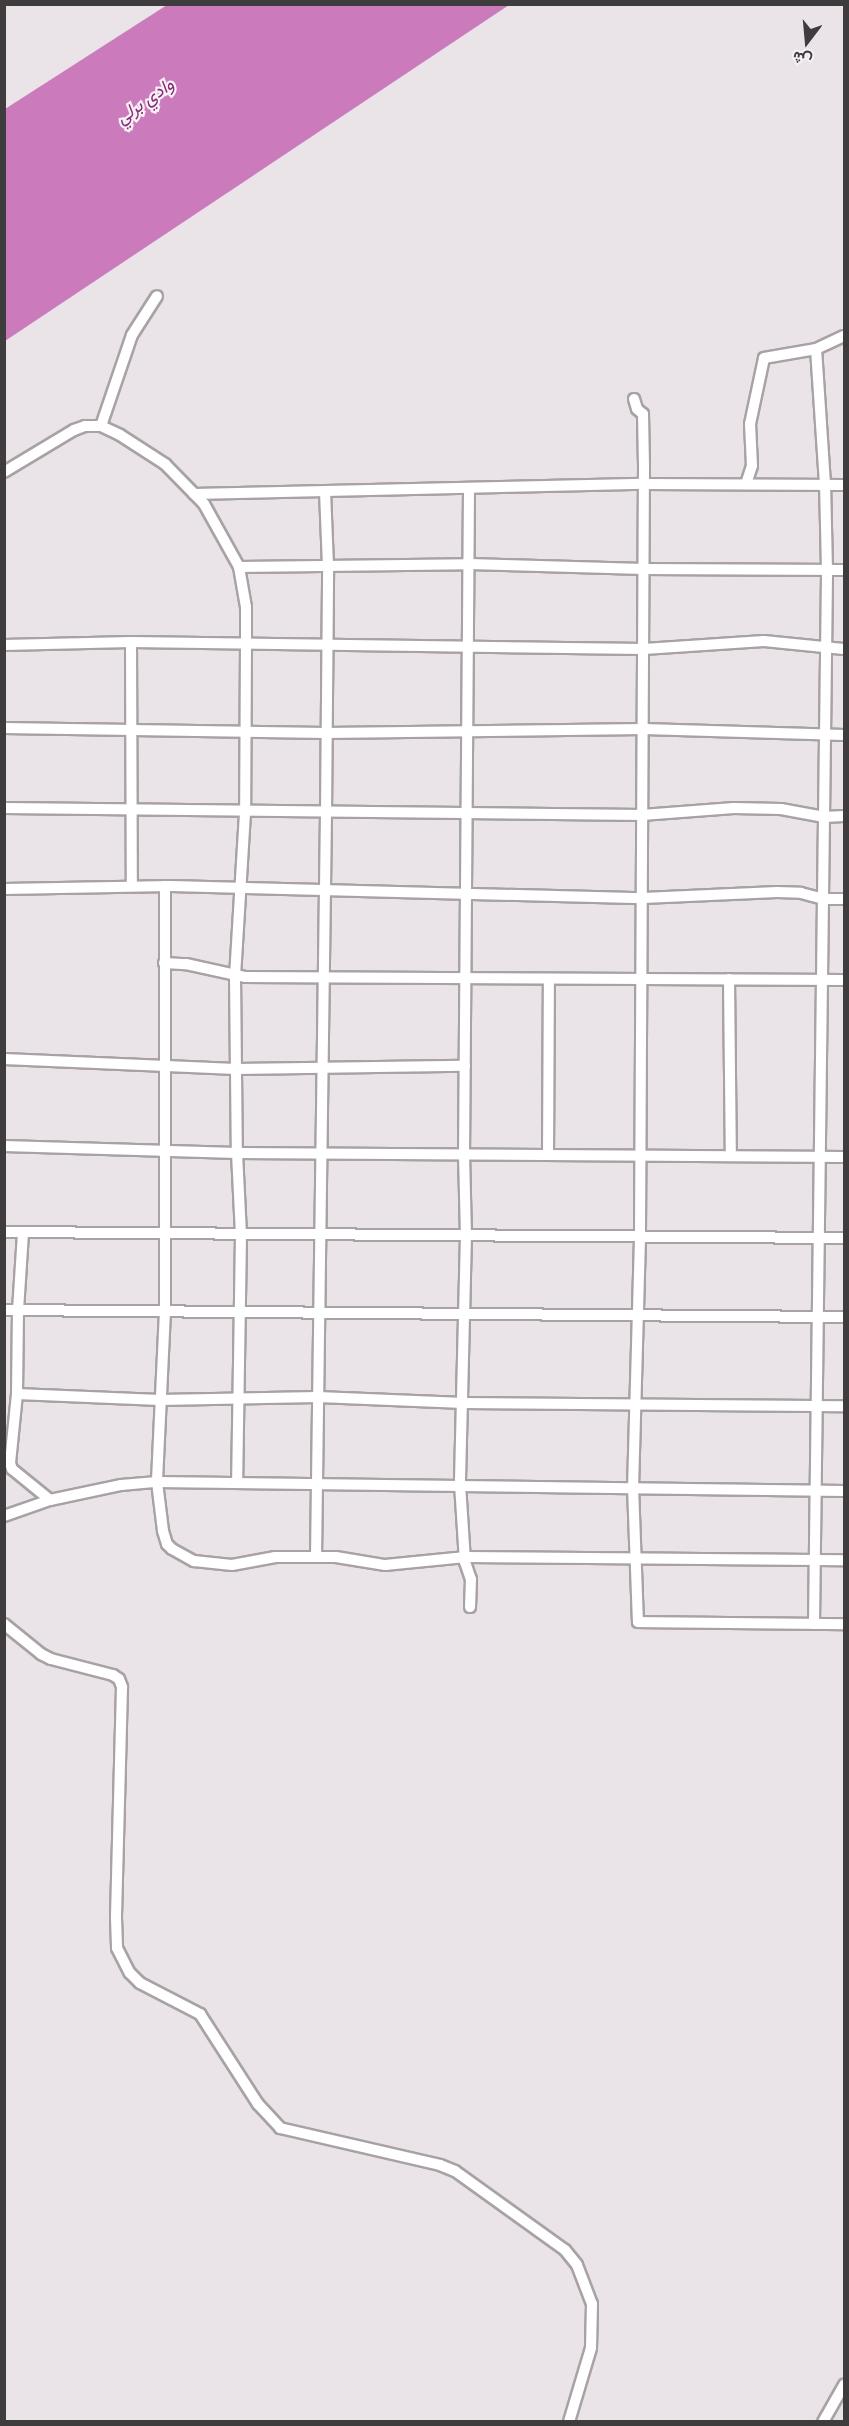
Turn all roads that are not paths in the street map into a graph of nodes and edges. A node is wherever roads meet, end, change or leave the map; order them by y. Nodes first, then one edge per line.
1 (157, 296) dead end
2 (844, 336) edge
3 (816, 349) junction
4 (634, 399) dead end
5 (101, 426) junction
6 (4, 472) edge
7 (644, 484) junction
8 (746, 484) junction
9 (825, 484) junction
10 (844, 485) edge
11 (469, 490) junction
12 (325, 492) junction
13 (194, 494) junction
14 (469, 564) junction
15 (328, 566) junction
16 (239, 567) junction
17 (644, 569) junction
18 (827, 570) junction
19 (844, 570) edge
20 (131, 642) junction
21 (246, 644) junction
22 (4, 645) edge
23 (327, 645) junction
24 (467, 646) junction
25 (644, 649) junction
26 (825, 649) junction
27 (844, 649) edge
28 (4, 728) edge
29 (131, 728) junction
30 (644, 729) junction
31 (245, 732) junction
32 (326, 733) junction
33 (469, 733) junction
34 (844, 735) edge
35 (825, 736) junction
36 (4, 808) edge
37 (132, 811) junction
38 (245, 813) junction
39 (326, 813) junction
40 (469, 813) junction
41 (642, 815) junction
42 (844, 816) edge
43 (824, 817) junction
44 (132, 886) junction
45 (165, 886) junction
46 (242, 888) junction
47 (4, 889) edge
48 (324, 891) junction
49 (467, 894) junction
50 (643, 898) junction
51 (823, 899) junction
52 (844, 899) edge
53 (164, 963) junction
54 (235, 976) junction
55 (323, 978) junction
56 (466, 978) junction
57 (729, 979) junction
58 (549, 980) junction
59 (641, 980) junction
60 (822, 980) junction
61 (844, 980) edge
62 (4, 1059) edge
63 (164, 1066) junction
64 (465, 1066) junction
65 (322, 1067) junction
66 (236, 1069) junction
67 (4, 1146) edge
68 (164, 1151) junction
69 (322, 1152) junction
70 (237, 1153) junction
71 (464, 1154) junction
72 (548, 1155) junction
73 (639, 1156) junction
74 (731, 1156) junction
75 (844, 1157) edge
76 (819, 1158) junction
77 (4, 1232) edge
78 (23, 1233) junction
79 (165, 1235) junction
80 (241, 1235) junction
81 (322, 1235) junction
82 (466, 1235) junction
83 (640, 1238) junction
84 (820, 1238) junction
85 (844, 1238) edge
86 (4, 1310) edge
87 (18, 1311) junction
88 (165, 1311) junction
89 (238, 1312) junction
90 (319, 1313) junction
91 (464, 1313) junction
92 (637, 1315) junction
93 (819, 1317) junction
94 (844, 1317) edge
95 (17, 1394) junction
96 (318, 1397) junction
97 (237, 1399) junction
98 (160, 1400) junction
99 (464, 1403) junction
100 (635, 1405) junction
101 (816, 1406) junction
102 (844, 1406) edge
103 (157, 1482) junction
104 (237, 1482) junction
105 (318, 1482) junction
106 (460, 1484) junction
107 (633, 1486) junction
108 (816, 1491) junction
109 (844, 1491) edge
110 (50, 1500) junction
111 (4, 1516) edge
112 (316, 1557) junction
113 (466, 1557) junction
114 (635, 1557) junction
115 (815, 1559) junction
116 (844, 1560) edge
117 (470, 1607) dead end
118 (4, 1624) edge
119 (814, 1624) junction
120 (844, 1624) edge
121 (843, 2390) edge
122 (569, 2421) edge
123 (823, 2421) edge

1 - 5 street
2 - 3 street
3 - 8 street
3 - 9 street
4 - 7 street
5 - 6 street
5 - 13 street
7 - 8 street
7 - 11 street
7 - 17 street
8 - 9 street
9 - 10 street
9 - 18 street
11 - 12 street
11 - 14 street
12 - 13 street
12 - 15 street
13 - 16 street
14 - 15 street
14 - 17 street
14 - 24 street
15 - 16 street
15 - 23 street
16 - 21 street
17 - 18 street
17 - 25 street
18 - 19 street
18 - 26 street
20 - 21 street
20 - 22 street
20 - 29 street
21 - 23 street
21 - 31 street
23 - 24 street
23 - 32 street
24 - 25 street
24 - 33 street
25 - 26 street
25 - 30 street
26 - 27 street
26 - 35 street
28 - 29 street
29 - 31 street
29 - 37 street
30 - 33 street
30 - 35 street
30 - 41 street
31 - 32 street
31 - 38 street
32 - 33 street
32 - 39 street
33 - 40 street
34 - 35 street
35 - 43 street
36 - 37 street
37 - 38 street
37 - 44 street
38 - 39 street
38 - 46 street
39 - 40 street
39 - 48 street
40 - 41 street
40 - 49 street
41 - 43 street
41 - 50 street
42 - 43 street
43 - 51 street
44 - 45 street
44 - 47 street
45 - 46 street
45 - 53 street
46 - 48 street
46 - 54 street
48 - 49 street
48 - 55 street
49 - 50 street
49 - 56 street
50 - 51 street
50 - 59 street
51 - 52 street
51 - 60 street
53 - 54 street
53 - 63 street
54 - 55 street
54 - 66 street
55 - 56 street
55 - 65 street
56 - 58 street
56 - 64 street
57 - 59 street
57 - 60 street
57 - 74 street
58 - 59 street
58 - 72 street
59 - 73 street
60 - 61 street
60 - 76 street
62 - 63 street
63 - 66 street
63 - 68 street
64 - 65 street
64 - 71 street
65 - 66 street
65 - 69 street
66 - 70 street
67 - 68 street
68 - 70 street
68 - 79 street
69 - 70 street
69 - 71 street
69 - 81 street
70 - 80 street
71 - 72 street
71 - 82 street
72 - 73 street
73 - 74 street
73 - 83 street
74 - 76 street
75 - 76 street
76 - 84 street
77 - 78 street
78 - 79 street
78 - 87 street
79 - 80 street
79 - 88 street
80 - 81 street
80 - 89 street
81 - 82 street
81 - 90 street
82 - 83 street
82 - 91 street
83 - 84 street
83 - 92 street
84 - 85 street
84 - 93 street
86 - 87 street
87 - 88 street
87 - 95 street
88 - 89 street
88 - 98 street
89 - 90 street
89 - 97 street
90 - 91 street
90 - 96 street
91 - 92 street
91 - 99 street
92 - 93 street
92 - 100 street
93 - 94 street
93 - 101 street
95 - 98 street
95 - 110 street
96 - 97 street
96 - 99 street
96 - 105 street
97 - 98 street
97 - 104 street
98 - 103 street
99 - 100 street
99 - 106 street
100 - 101 street
100 - 107 street
101 - 102 street
101 - 108 street
103 - 104 street
103 - 110 street
103 - 112 street
104 - 105 street
105 - 106 street
105 - 112 street
106 - 107 street
106 - 113 street
107 - 108 street
107 - 114 street
108 - 109 street
108 - 115 street
110 - 111 street
112 - 113 street
113 - 114 street
113 - 117 street
114 - 115 street
114 - 119 street
115 - 116 street
115 - 119 street
118 - 122 street
119 - 120 street
121 - 123 street

